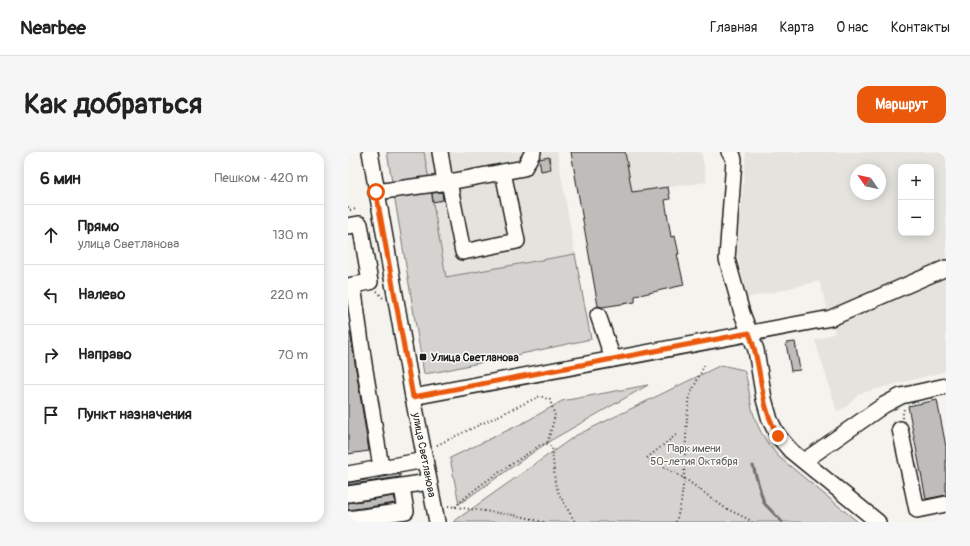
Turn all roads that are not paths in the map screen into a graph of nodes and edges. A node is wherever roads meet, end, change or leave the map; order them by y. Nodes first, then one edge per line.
1 (370, 152) edge
2 (440, 152) edge
3 (533, 152) edge
4 (729, 152) edge
5 (503, 172) junction
6 (447, 182) junction
7 (376, 192) junction
8 (348, 226) edge
9 (946, 268) edge
10 (350, 285) edge
11 (598, 316) dead end
12 (749, 333) junction
13 (613, 359) junction
14 (946, 386) edge
15 (413, 397) junction
16 (900, 429) road end
17 (426, 460) junction
18 (804, 462) junction
19 (381, 468) junction
20 (348, 474) edge
21 (429, 482) junction
22 (402, 487) junction
23 (348, 494) edge
24 (946, 504) edge
25 (348, 519) edge
26 (437, 522) edge
27 (878, 522) edge

1 - 7 street, улица Светланова
2 - 6 street
3 - 5 street
4 - 12 street
5 - 6 street
5 - 6 street
6 - 7 street
7 - 15 street, улица Светланова
8 - 10 street
9 - 12 street
10 - 19 street
11 - 13 street
12 - 13 street
12 - 18 street
13 - 15 street
14 - 18 street
15 - 17 street, улица Светланова
16 - 24 street
17 - 19 street
17 - 21 street, улица Светланова
18 - 27 street
19 - 20 street
21 - 22 street
21 - 26 street, улица Светланова
22 - 23 street
22 - 25 street

